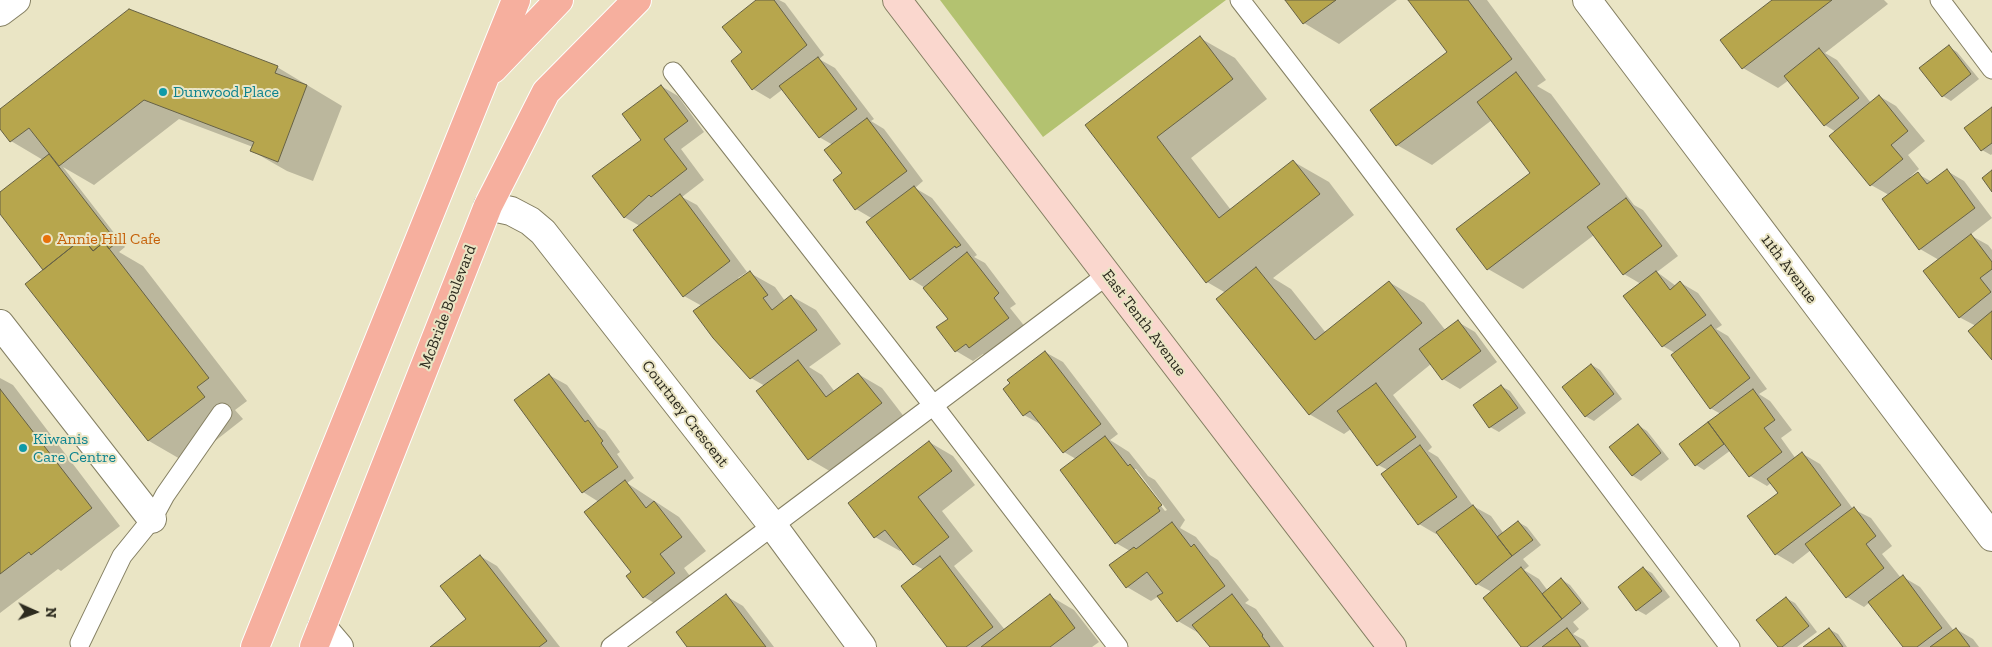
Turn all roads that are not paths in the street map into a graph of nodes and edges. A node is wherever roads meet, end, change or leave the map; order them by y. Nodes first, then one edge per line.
1 (16, 0) edge
2 (516, 0) edge
3 (559, 0) edge
4 (637, 0) edge
5 (897, 0) edge
6 (1240, 0) edge
7 (1587, 0) edge
8 (1940, 0) edge
9 (0, 12) edge
10 (1992, 69) edge
11 (673, 72) dead end
12 (482, 80) junction
13 (488, 206) junction
14 (1107, 275) junction
15 (0, 324) edge
16 (933, 405) junction
17 (222, 413) dead end
18 (152, 519) junction
19 (773, 526) junction
20 (1992, 537) edge
21 (325, 640) edge
22 (80, 643) dead end
23 (255, 647) edge
24 (611, 647) edge
25 (862, 647) edge
26 (1118, 647) edge
27 (1392, 647) edge
28 (1730, 647) edge

1 - 9 street
2 - 12 main road
3 - 12 main road
4 - 13 main road, McBride Boulevard
5 - 14 main road, East Tenth Avenue
6 - 28 lane
7 - 20 street, 11th Avenue
8 - 10 lane
11 - 16 lane
12 - 23 main road
13 - 19 street, Courtney Crescent
13 - 21 main road, McBride Boulevard
14 - 16 lane
14 - 27 main road, East Tenth Avenue
15 - 18 street
16 - 19 lane
16 - 26 lane
17 - 18 lane
18 - 22 lane
19 - 24 lane
19 - 25 street, Courtney Crescent

